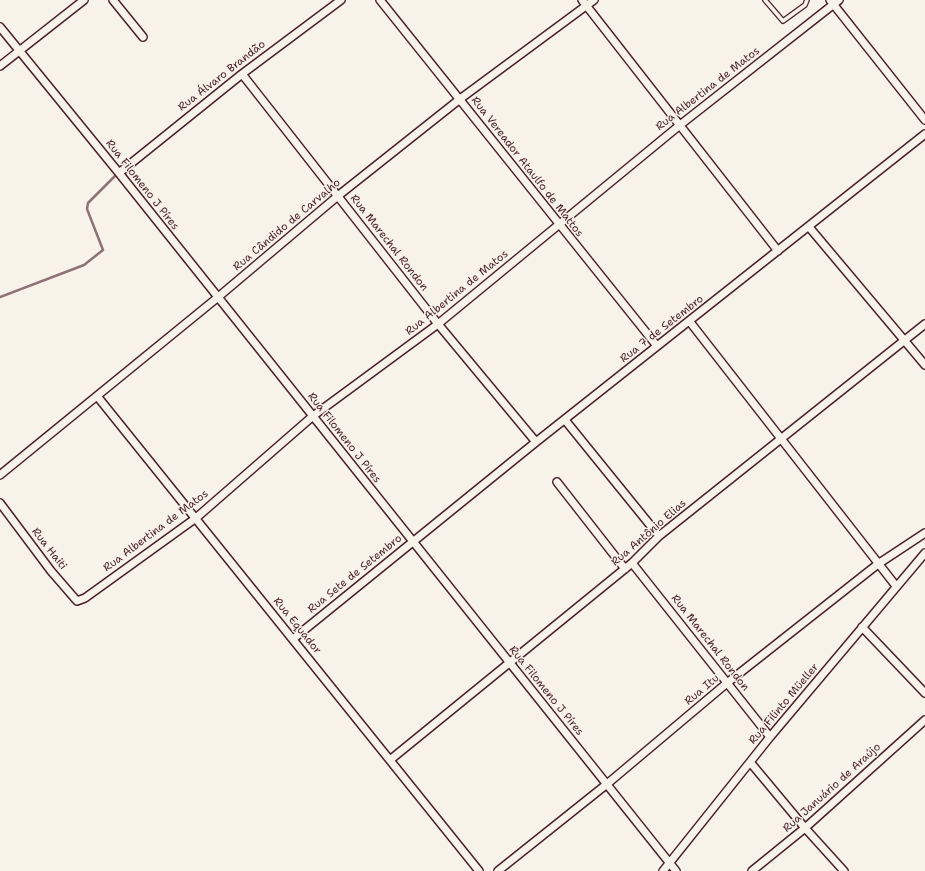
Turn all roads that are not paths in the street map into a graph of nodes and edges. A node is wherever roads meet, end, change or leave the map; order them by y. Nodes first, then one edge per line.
1 (84, 0) edge
2 (114, 0) edge
3 (341, 0) edge
4 (380, 0) edge
5 (594, 0) edge
6 (765, 0) edge
7 (807, 0) edge
8 (834, 1) edge
9 (584, 3) edge
10 (0, 27) edge
11 (143, 38) dead end
12 (20, 51) junction
13 (0, 66) edge
14 (242, 74) junction
15 (460, 99) junction
16 (925, 120) edge
17 (680, 125) junction
18 (925, 134) edge
19 (119, 173) junction
20 (339, 195) junction
21 (558, 225) junction
22 (809, 227) junction
23 (778, 251) junction
24 (217, 298) junction
25 (690, 322) junction
26 (438, 324) junction
27 (925, 324) edge
28 (905, 340) junction
29 (657, 346) junction
30 (925, 365) edge
31 (97, 396) junction
32 (313, 416) junction
33 (565, 420) junction
34 (781, 440) junction
35 (536, 442) junction
36 (0, 475) edge
37 (557, 482) dead end
38 (0, 503) edge
39 (196, 518) junction
40 (925, 533) edge
41 (659, 536) junction
42 (412, 542) junction
43 (925, 553) edge
44 (632, 563) junction
45 (878, 564) junction
46 (625, 569) junction
47 (896, 586) junction
48 (85, 598) joint
49 (862, 627) junction
50 (294, 639) junction
51 (510, 663) junction
52 (727, 683) junction
53 (925, 693) edge
54 (925, 720) edge
55 (770, 737) junction
56 (390, 760) junction
57 (750, 762) junction
58 (607, 784) junction
59 (804, 828) junction
60 (670, 863) junction
61 (479, 871) edge
62 (498, 871) edge
63 (663, 871) edge
64 (676, 871) edge
65 (752, 871) edge
66 (844, 871) edge

1 - 12 street
2 - 11 street
3 - 14 street, Rua Álvaro Brandão
4 - 15 street, Rua Vereador Ataulfo de Mattos
5 - 9 street, Rua Cândido de Carvalho
6 - 7 lane
8 - 16 street
8 - 17 street, Rua Albertina de Matos
9 - 15 street, Rua Cândido de Carvalho
9 - 17 street
10 - 12 street, Rua Filomeno J Píres
12 - 13 street
12 - 19 street, Rua Filomeno J Píres
14 - 19 street, Rua Álvaro Brandão
14 - 20 street, Rua Marechal Rondon
15 - 20 street, Rua Cândido de Carvalho
15 - 21 street, Rua Vereador Ataulfo de Mattos
17 - 21 street, Rua Albertina de Matos
17 - 23 street
18 - 22 street, Rua 7 de Setembro
19 - 24 street, Rua Filomeno J Píres
20 - 24 street, Rua Cândido de Carvalho
20 - 26 street, Rua Marechal Rondon
21 - 26 street, Rua Albertina de Matos
21 - 29 street, Rua Vereador Ataulfo de Mattos
22 - 23 street, Rua 7 de Setembro
22 - 28 street
23 - 25 street, Rua 7 de Setembro
24 - 31 street, Rua Cândido de Carvalho
24 - 32 street, Rua Filomeno J Píres
25 - 29 street, Rua 7 de Setembro
25 - 34 street
26 - 32 street, Rua Albertina de Matos
26 - 35 street, Rua Marechal Rondon
27 - 28 street, Rua Antônio Elias
28 - 30 street
28 - 34 street, Rua Antônio Elias
29 - 33 street, Rua 7 de Setembro
31 - 36 street, Rua Cândido de Carvalho
31 - 39 street, Rua Equador
32 - 39 street, Rua Albertina de Matos
32 - 42 street, Rua Filomeno J Píres
33 - 35 street, Rua 7 de Setembro
33 - 41 street
34 - 41 street, Rua Antônio Elias
34 - 45 street
35 - 42 street, Rua 7 de Setembro
37 - 46 street
38 - 48 street, Rua Haiti
39 - 48 street, Rua Albertina de Matos
39 - 50 street, Rua Equador
40 - 45 street, Rua Itu
41 - 44 street, Rua Antônio Elias
42 - 50 street, Rua Sete de Setembro
42 - 51 street, Rua Filomeno J Píres
43 - 47 street, Rua Filinto Müeller
44 - 46 street, Rua Antônio Elias
44 - 52 street, Rua Marechal Rondon
45 - 47 street
45 - 52 street, Rua Itu
46 - 51 street, Rua Antônio Elias
47 - 49 street, Rua Filinto Müeller
49 - 53 street
49 - 55 street, Rua Filinto Müeller
50 - 56 street, Rua Equador
51 - 56 street, Rua Antônio Elias
51 - 58 street, Rua Filomeno J Píres
52 - 55 street, Rua Marechal Rondon
52 - 58 street, Rua Itu
54 - 59 street, Rua Januário de Araújo
55 - 57 street, Rua Filinto Müeller
56 - 61 street, Rua Equador
57 - 59 street
57 - 60 street, Rua Filinto Müeller
58 - 60 street, Rua Filomeno J Píres
58 - 62 street, Rua Itu
59 - 65 street, Rua Januário de Araújo
59 - 66 street
60 - 63 street, Rua Filinto Müeller
60 - 64 street, Rua Filomeno J Píres

